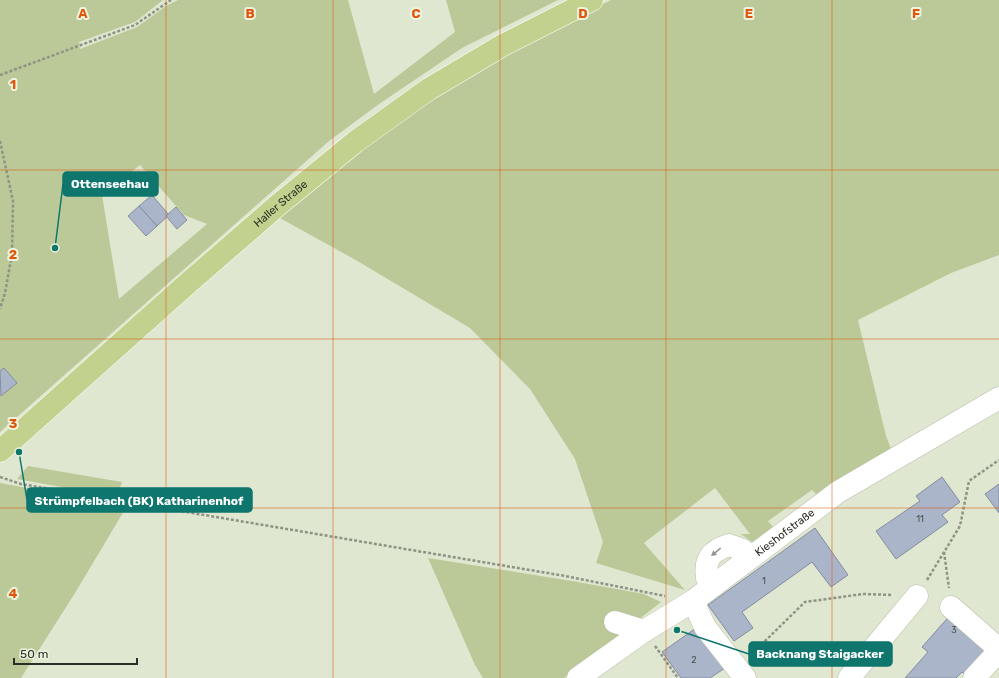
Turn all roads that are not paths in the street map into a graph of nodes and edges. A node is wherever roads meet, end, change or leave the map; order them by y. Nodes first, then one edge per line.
1 (592, 0) edge
2 (999, 398) edge
3 (0, 451) edge
4 (729, 534) dead end
5 (746, 555) junction
6 (917, 596) road end
7 (693, 601) junction
8 (951, 607) road end
9 (615, 622) dead end
10 (644, 631) junction
11 (999, 650) edge
12 (735, 674) edge
13 (578, 678) edge
14 (849, 678) edge
15 (974, 678) edge

1 - 3 main road, Haller Straße
2 - 5 street, Kieshofstraße
4 - 5 street
5 - 7 street, Kieshofstraße
6 - 14 street
7 - 10 street, Kieshofstraße
7 - 12 street
8 - 11 street
9 - 10 street
10 - 13 street, Kieshofstraße
11 - 15 street

